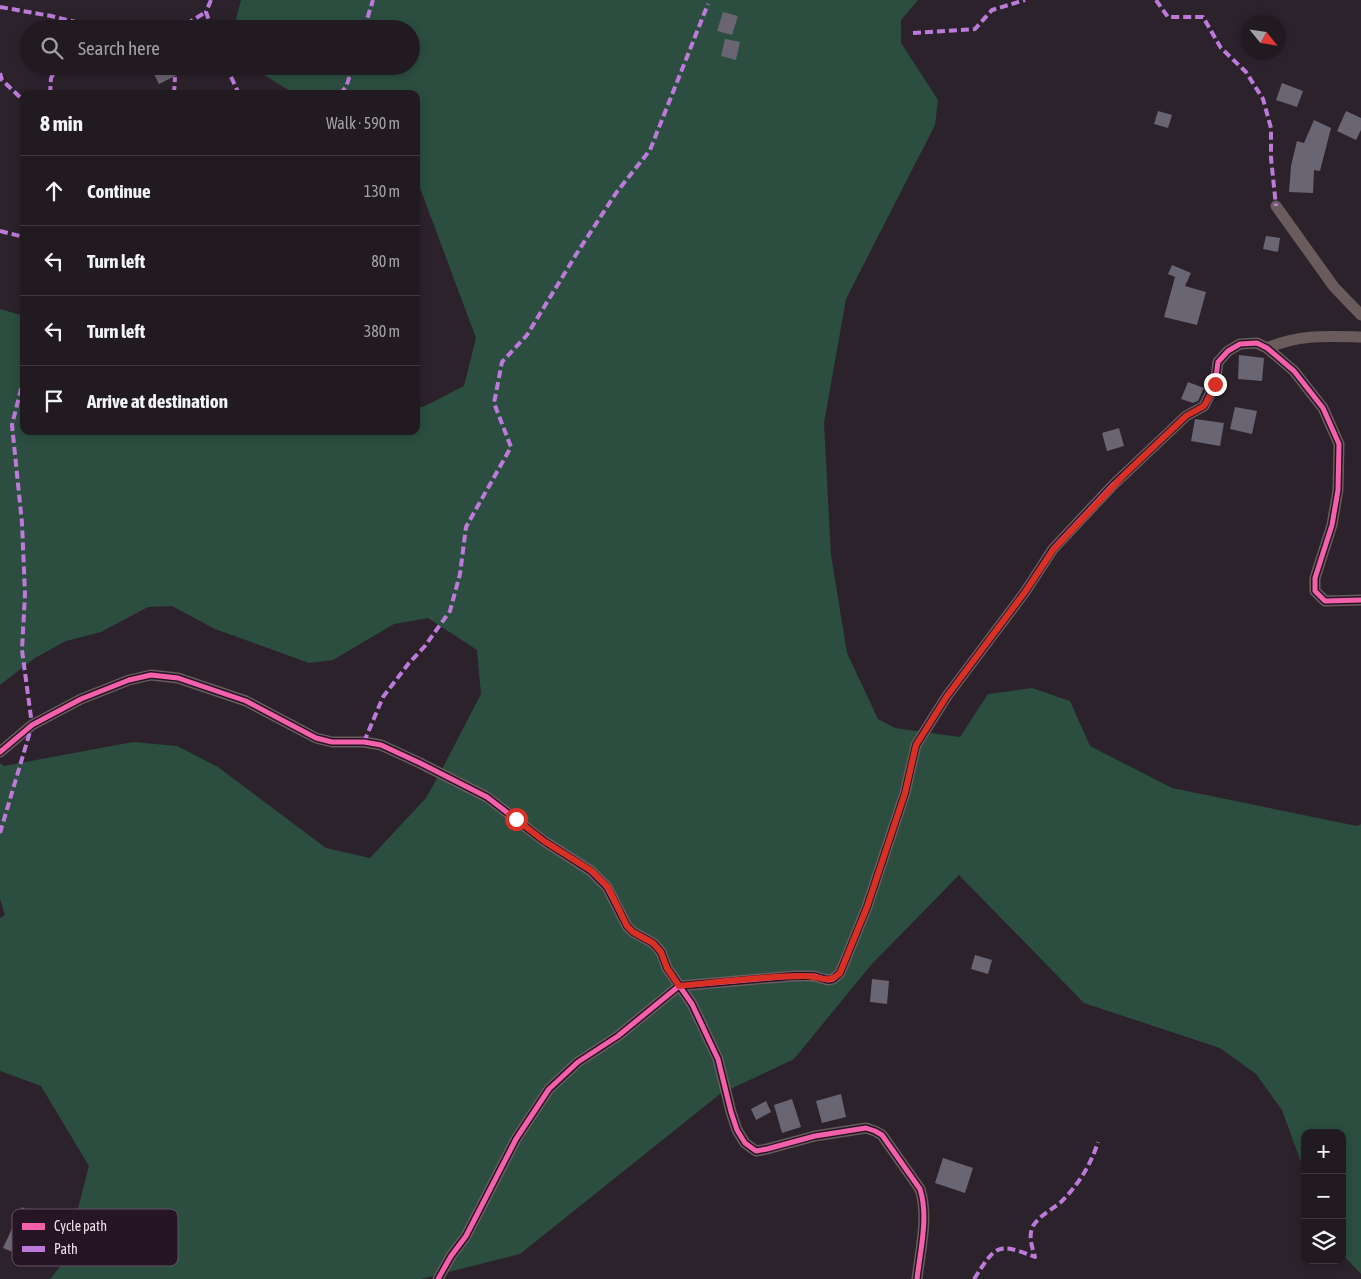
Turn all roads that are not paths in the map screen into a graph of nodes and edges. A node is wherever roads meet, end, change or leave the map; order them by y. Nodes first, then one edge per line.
1 (1276, 206) dead end
2 (1361, 316) edge
3 (1361, 337) edge
4 (1266, 348) junction
5 (1361, 600) edge
6 (0, 752) edge
7 (679, 986) junction
8 (438, 1279) edge
9 (917, 1279) edge

1 - 2 street
3 - 4 street
4 - 5 street
4 - 7 street
6 - 7 street
7 - 8 street
7 - 9 street

